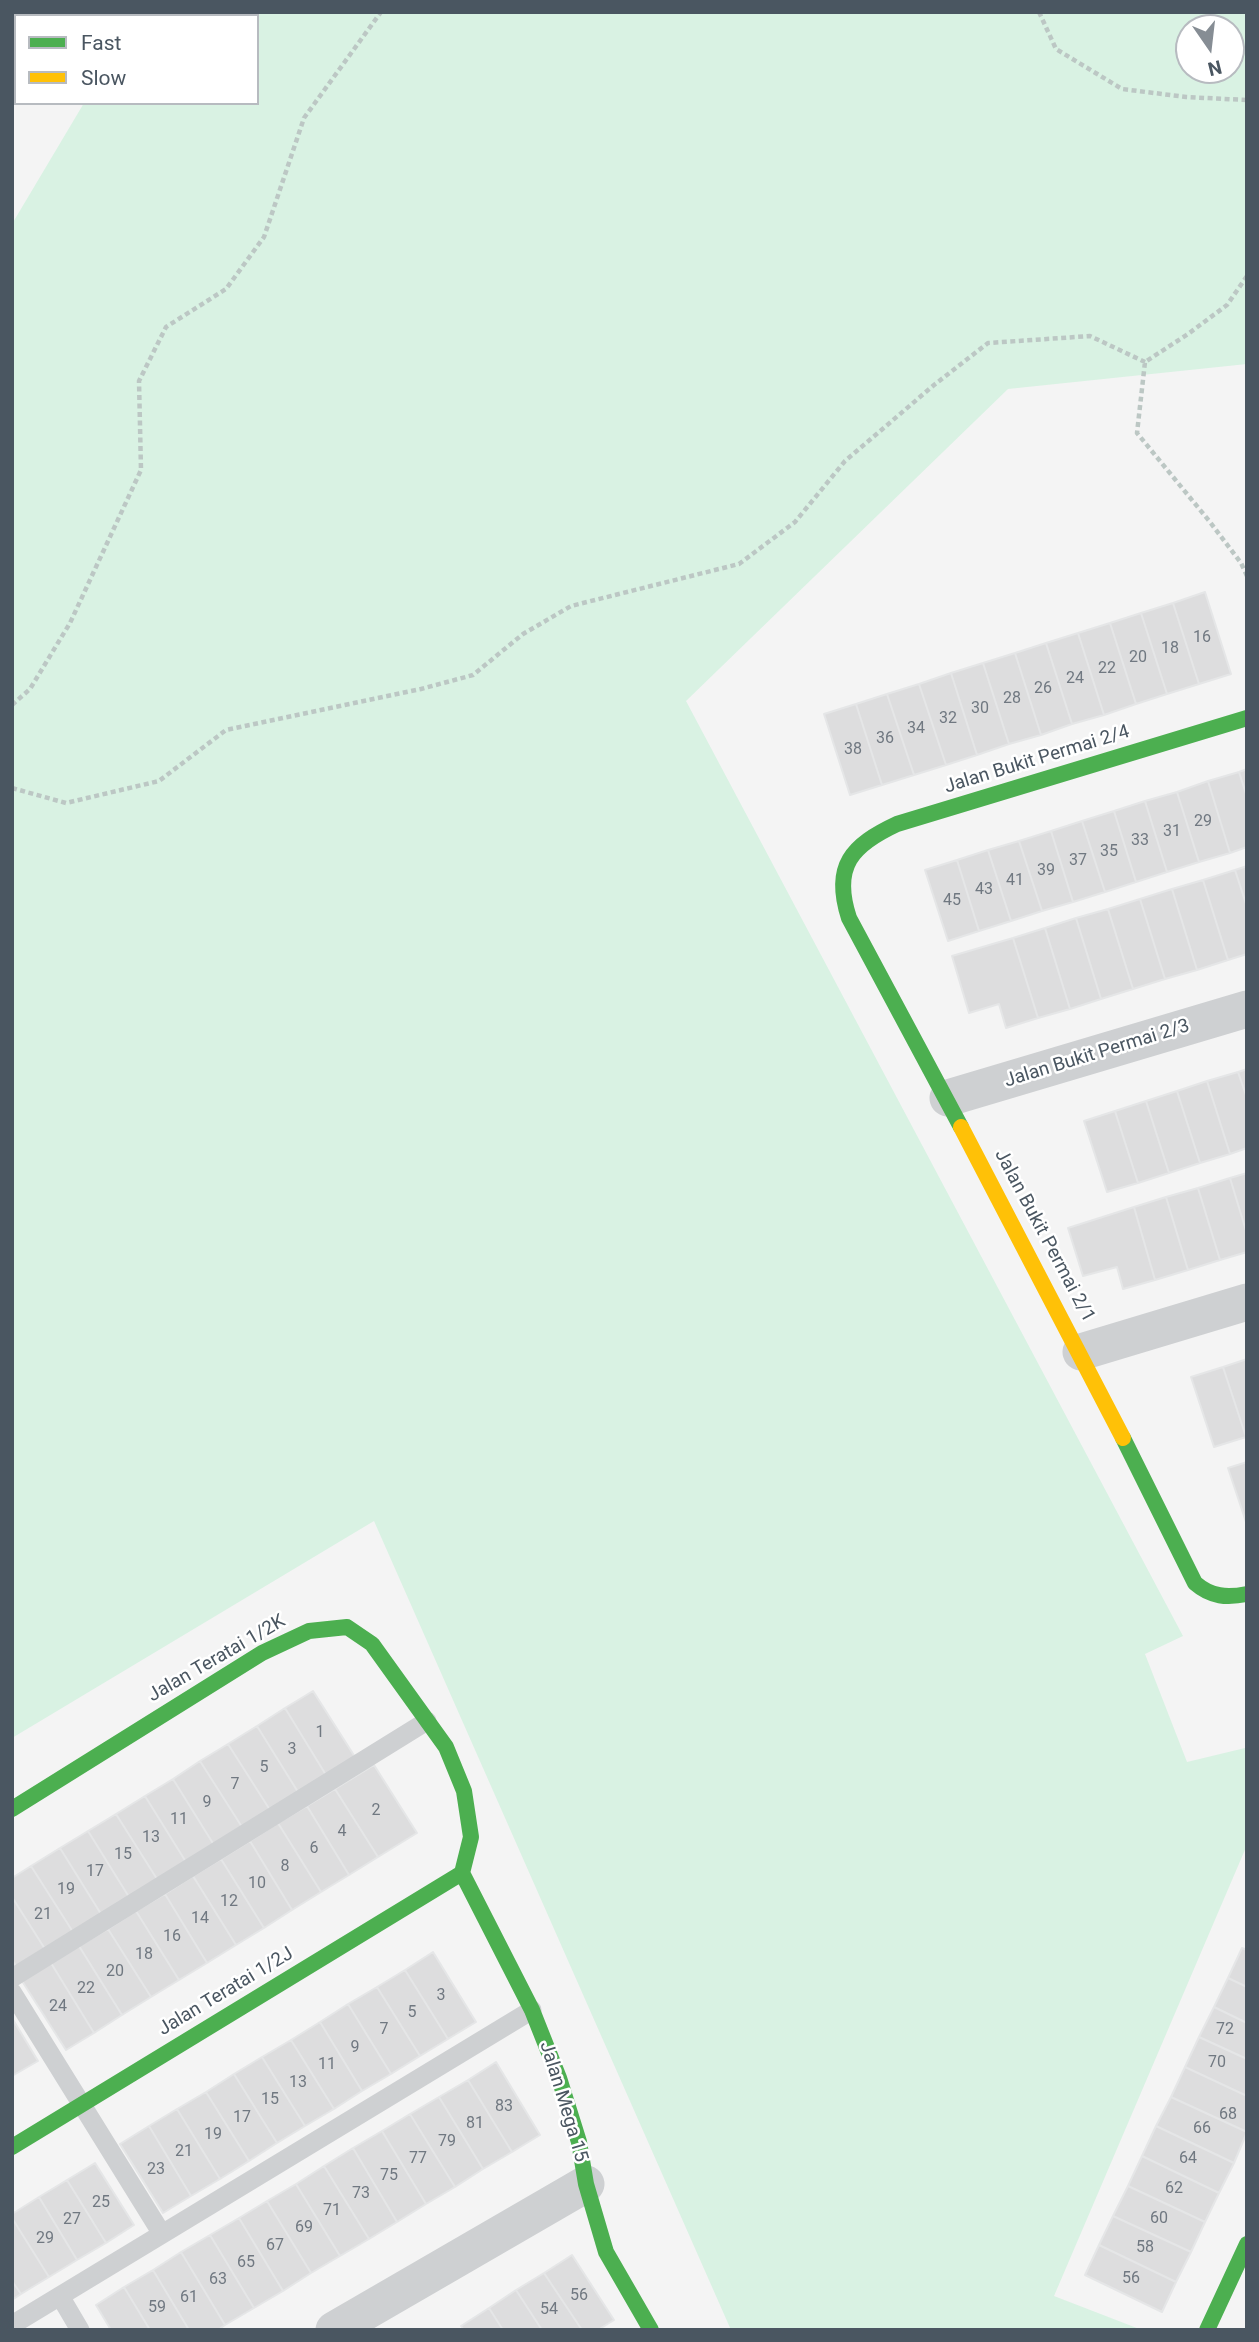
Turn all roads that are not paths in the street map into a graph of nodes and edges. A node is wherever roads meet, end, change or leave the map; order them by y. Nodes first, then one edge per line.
1 (1247, 718) edge
2 (848, 859) joint
3 (1247, 1009) edge
4 (948, 1098) junction
5 (1247, 1302) edge
6 (1081, 1352) junction
7 (1247, 1594) edge
8 (427, 1721) junction
9 (12, 1809) edge
10 (462, 1873) junction
11 (12, 1978) edge
12 (12, 1992) edge
13 (533, 2010) junction
14 (82, 2105) junction
15 (12, 2147) edge
16 (586, 2184) junction
17 (162, 2234) junction
18 (1247, 2244) edge
19 (60, 2296) junction
20 (12, 2325) edge
21 (80, 2330) edge
22 (334, 2330) edge
23 (651, 2330) edge
24 (1207, 2330) edge

1 - 2 street, Jalan Bukit Permai 2/4
2 - 4 street, Jalan Bukit Permai 2/1
3 - 4 street, Jalan Bukit Permai 2/3
4 - 6 street, Jalan Bukit Permai 2/1
5 - 6 street
6 - 7 street, Jalan Bukit Permai 2/1
8 - 9 street, Jalan Teratai 1/2K
8 - 10 street, Jalan Teratai 1/2K
8 - 11 lane
10 - 13 street, Jalan Mega 15
10 - 14 street, Jalan Teratai 1/2J
12 - 14 lane
13 - 16 street, Jalan Mega 15
13 - 17 lane
14 - 15 street, Jalan Teratai 1/2J
14 - 17 lane
16 - 22 street, Jalan Mega 15
16 - 23 street
17 - 19 lane
18 - 24 street
19 - 20 lane
19 - 21 lane

